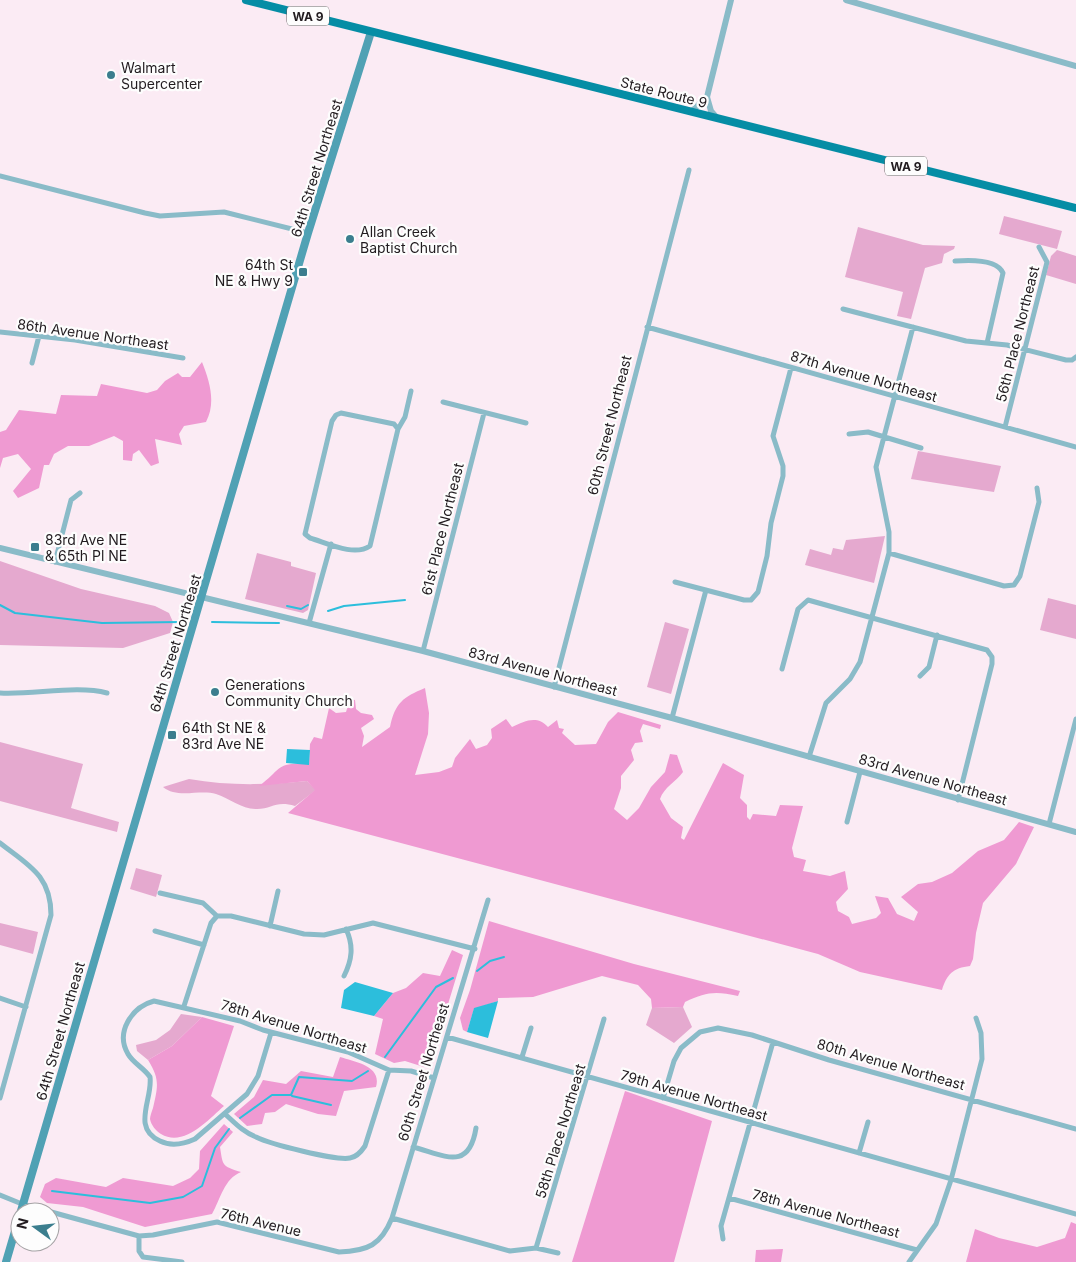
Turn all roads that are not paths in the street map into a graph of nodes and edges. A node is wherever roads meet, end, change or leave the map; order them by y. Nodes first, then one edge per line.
1 (246, 0) edge
2 (731, 0) edge
3 (846, 0) edge
4 (371, 32) junction
5 (1076, 66) edge
6 (707, 97) junction
7 (691, 112) junction
8 (718, 118) junction
9 (689, 170) dead end
10 (0, 176) edge
11 (1076, 208) edge
12 (308, 233) junction
13 (1039, 248) dead end
14 (955, 261) dead end
15 (843, 308) dead end
16 (647, 326) junction
17 (913, 327) junction
18 (0, 332) edge
19 (39, 336) junction
20 (987, 343) junction
21 (1026, 350) junction
22 (183, 358) dead end
23 (1074, 358) edge
24 (32, 363) dead end
25 (791, 368) junction
26 (411, 391) dead end
27 (894, 397) junction
28 (443, 402) dead end
29 (484, 413) junction
30 (526, 423) dead end
31 (1005, 428) junction
32 (398, 429) junction
33 (849, 434) dead end
34 (884, 437) junction
35 (1076, 447) edge
36 (920, 448) dead end
37 (1037, 488) dead end
38 (80, 493) dead end
39 (331, 544) junction
40 (0, 548) edge
41 (889, 554) junction
42 (55, 562) junction
43 (675, 582) dead end
44 (706, 590) junction
45 (202, 598) junction
46 (872, 617) junction
47 (309, 623) junction
48 (937, 635) junction
49 (423, 651) junction
50 (782, 669) dead end
51 (920, 676) dead end
52 (554, 687) junction
53 (0, 693) edge
54 (107, 693) dead end
55 (672, 718) junction
56 (1076, 719) edge
57 (809, 757) junction
58 (860, 772) junction
59 (958, 800) junction
60 (847, 822) dead end
61 (1049, 824) junction
62 (1076, 832) edge
63 (0, 843) edge
64 (278, 891) dead end
65 (160, 893) dead end
66 (488, 900) dead end
67 (217, 916) junction
68 (270, 926) junction
69 (346, 929) junction
70 (154, 931) dead end
71 (204, 945) junction
72 (474, 949) junction
73 (344, 976) dead end
74 (0, 998) edge
75 (184, 1006) junction
76 (26, 1007) junction
77 (976, 1018) dead end
78 (604, 1019) dead end
79 (531, 1028) dead end
80 (271, 1033) junction
81 (447, 1037) junction
82 (773, 1042) junction
83 (522, 1057) junction
84 (389, 1070) junction
85 (588, 1076) junction
86 (3, 1078) edge
87 (434, 1078) junction
88 (0, 1098) edge
89 (663, 1098) junction
90 (972, 1099) junction
91 (225, 1114) junction
92 (752, 1122) junction
93 (868, 1122) dead end
94 (476, 1128) dead end
95 (1076, 1129) edge
96 (412, 1147) junction
97 (859, 1153) junction
98 (951, 1180) junction
99 (0, 1195) edge
100 (730, 1198) junction
101 (17, 1202) edge
102 (23, 1202) edge
103 (60, 1214) edge
104 (1076, 1214) edge
105 (392, 1218) junction
106 (139, 1236) junction
107 (723, 1239) dead end
108 (373, 1245) joint
109 (10, 1248) edge
110 (536, 1248) junction
111 (917, 1250) junction
112 (558, 1253) dead end
113 (6, 1262) edge
114 (182, 1262) edge
115 (909, 1262) edge

1 - 4 main road, State Route 9 / WA 9
2 - 6 street
3 - 5 street
4 - 7 main road, State Route 9 / WA 9
4 - 12 main road, 64th Street Northeast
6 - 7 street
6 - 8 street
7 - 8 main road, State Route 9 / WA 9
8 - 11 main road, State Route 9 / WA 9
9 - 16 street, 60th Street Northeast
10 - 12 street
12 - 45 main road, 64th Street Northeast
13 - 21 street, 56th Place Northeast
14 - 20 street, 56th Place Northeast
15 - 17 street
16 - 25 street, 87th Avenue Northeast
16 - 52 street, 60th Street Northeast
17 - 20 street
17 - 27 street
18 - 19 street, 86th Avenue Northeast
19 - 22 street, 86th Avenue Northeast
19 - 24 street
20 - 21 street
21 - 23 street
21 - 31 street, 56th Place Northeast
25 - 27 street, 87th Avenue Northeast
25 - 44 street
26 - 32 street
27 - 31 street, 87th Avenue Northeast
27 - 34 street
28 - 29 street
29 - 30 street
29 - 49 street, 61st Place Northeast
31 - 35 street, 87th Avenue Northeast
32 - 39 street
32 - 39 street
33 - 34 street
34 - 36 street
34 - 41 street
37 - 41 street
38 - 42 street
39 - 47 street
40 - 42 street, 83rd Avenue Northeast
41 - 46 street
42 - 45 street, 83rd Avenue Northeast
43 - 44 street
44 - 55 street
45 - 47 street, 83rd Avenue Northeast
45 - 102 main road, 64th Street Northeast
46 - 48 street
46 - 50 street
46 - 57 street
47 - 49 street, 83rd Avenue Northeast
48 - 51 street
48 - 59 street
49 - 52 street, 83rd Avenue Northeast
52 - 55 street, 83rd Avenue Northeast
53 - 54 street
55 - 57 street, 83rd Avenue Northeast
56 - 61 street
57 - 58 street, 83rd Avenue Northeast
58 - 59 street, 83rd Avenue Northeast
58 - 60 street
59 - 61 street, 83rd Avenue Northeast
61 - 62 street, 83rd Avenue Northeast
63 - 76 street
64 - 68 street
65 - 67 street
66 - 72 street, 60th Street Northeast
67 - 68 street
67 - 71 street
68 - 69 street
69 - 72 street
69 - 73 street
70 - 71 street
71 - 75 street
72 - 81 street, 60th Street Northeast
74 - 76 street
75 - 80 street, 78th Avenue Northeast
75 - 91 street, 78th Avenue Northeast
76 - 86 street
77 - 90 street
78 - 85 street, 58th Place Northeast
79 - 83 street
80 - 84 street, 78th Avenue Northeast
80 - 91 street
81 - 83 street, 79th Avenue Northeast
81 - 87 street, 60th Street Northeast
82 - 89 street, 80th Avenue Northeast
82 - 90 street, 80th Avenue Northeast
82 - 92 street
83 - 85 street, 79th Avenue Northeast
84 - 87 street, 78th Avenue Northeast
84 - 91 street
85 - 89 street, 79th Avenue Northeast
85 - 110 street, 58th Place Northeast
86 - 88 street
87 - 96 street, 60th Street Northeast
89 - 92 street, 79th Avenue Northeast
90 - 95 street, 80th Avenue Northeast
90 - 98 street
92 - 97 street, 79th Avenue Northeast
92 - 100 street
93 - 97 street
94 - 96 street
96 - 105 street, 60th Street Northeast
97 - 98 street, 79th Avenue Northeast
98 - 104 street, 79th Avenue Northeast
98 - 111 street
99 - 101 street, 76th Avenue
100 - 107 street
100 - 111 street, 78th Avenue Northeast
103 - 106 street, 76th Avenue
105 - 108 street, 60th Street Northeast
105 - 110 street
106 - 108 street, 76th Avenue
106 - 114 street
109 - 113 main road, 64th Street Northeast
110 - 112 street
111 - 115 street

